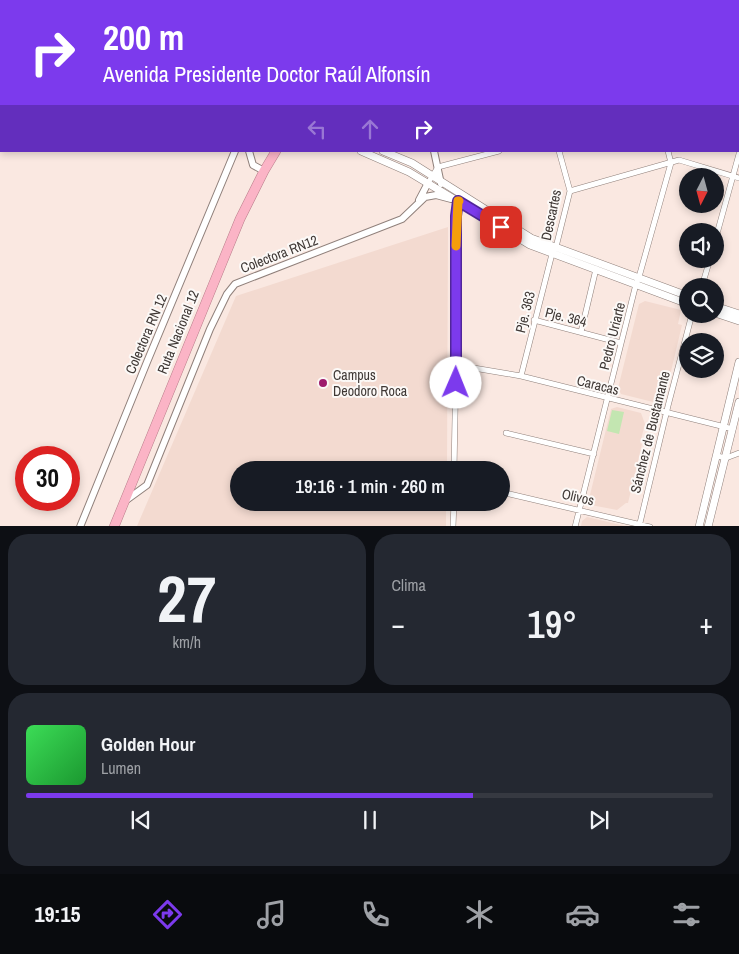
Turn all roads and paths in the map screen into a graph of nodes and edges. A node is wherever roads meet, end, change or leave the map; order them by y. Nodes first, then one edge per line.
1 (235, 152) edge
2 (250, 152) edge
3 (275, 152) edge
4 (363, 152) edge
5 (385, 152) edge
6 (434, 152) edge
7 (495, 152) edge
8 (559, 152) edge
9 (668, 152) edge
10 (739, 154) edge
11 (671, 163) junction
12 (438, 167) junction
13 (264, 172) junction
14 (736, 177) edge
15 (429, 179) junction
16 (439, 186) junction
17 (570, 191) junction
18 (418, 201) junction
19 (458, 201) junction
20 (721, 223) edge
21 (556, 247) junction
22 (552, 254) junction
23 (596, 269) junction
24 (637, 281) junction
25 (679, 293) edge
26 (679, 300) edge
27 (724, 309) edge
28 (739, 314) edge
29 (724, 316) edge
30 (534, 320) junction
31 (739, 321) edge
32 (690, 323) edge
33 (581, 332) junction
34 (621, 343) junction
35 (739, 362) edge
36 (456, 365) junction
37 (521, 376) junction
38 (608, 399) junction
39 (739, 402) edge
40 (666, 414) junction
41 (723, 427) junction
42 (732, 429) junction
43 (506, 433) dead end
44 (739, 453) edge
45 (594, 454) junction
46 (717, 456) junction
47 (726, 458) junction
48 (454, 461) edge
49 (510, 494) edge
50 (124, 502) junction
51 (579, 509) junction
52 (454, 511) edge
53 (639, 525) edge
54 (80, 526) edge
55 (114, 526) edge
56 (453, 526) edge
57 (575, 526) edge
58 (650, 526) edge
59 (699, 526) edge
60 (708, 526) edge

1 - 54 street, Colectora RN 12
2 - 13 street
3 - 13 highway, Ruta Nacional 12
4 - 15 main road
5 - 15 main road
6 - 12 street
7 - 12 street
8 - 17 street, Descartes
9 - 11 street, Pedro Uriarte
10 - 14 street
11 - 14 street
11 - 17 street
11 - 24 street, Pedro Uriarte
12 - 15 street
12 - 16 street
13 - 50 highway, Ruta Nacional 12
14 - 20 street
15 - 16 main road
15 - 18 street, Colectora RN12
16 - 19 main road
16 - 21 main road
17 - 21 street, Descartes
18 - 19 street
18 - 50 street, Colectora RN12
19 - 22 main road
19 - 36 street
21 - 22 street, Descartes
21 - 24 main road
22 - 23 main road
22 - 30 street, Pje. 363
23 - 24 main road
23 - 33 street
24 - 25 main road
24 - 26 main road
24 - 34 street, Pedro Uriarte
27 - 28 main road
29 - 31 main road
30 - 33 street, Pje. 364
30 - 37 street, Pje. 363
32 - 40 street, Sánchez de Bustamante
33 - 34 street, Pje. 364
34 - 38 street, Pedro Uriarte
35 - 41 main road
36 - 37 street, Caracas
36 - 48 street
37 - 38 street, Caracas
38 - 40 street, Caracas
38 - 45 street, Pedro Uriarte
39 - 42 main road
40 - 41 street, Caracas
40 - 53 street, Sánchez de Bustamante
41 - 42 street, Caracas
41 - 46 main road
42 - 47 main road
43 - 45 street
44 - 47 street
45 - 51 street, Pedro Uriarte
46 - 47 street
46 - 59 main road
47 - 60 main road
49 - 51 street, Olivos
50 - 55 highway, Ruta Nacional 12
51 - 53 street, Olivos
51 - 57 street, Pedro Uriarte
52 - 56 street
53 - 58 street, Olivos

